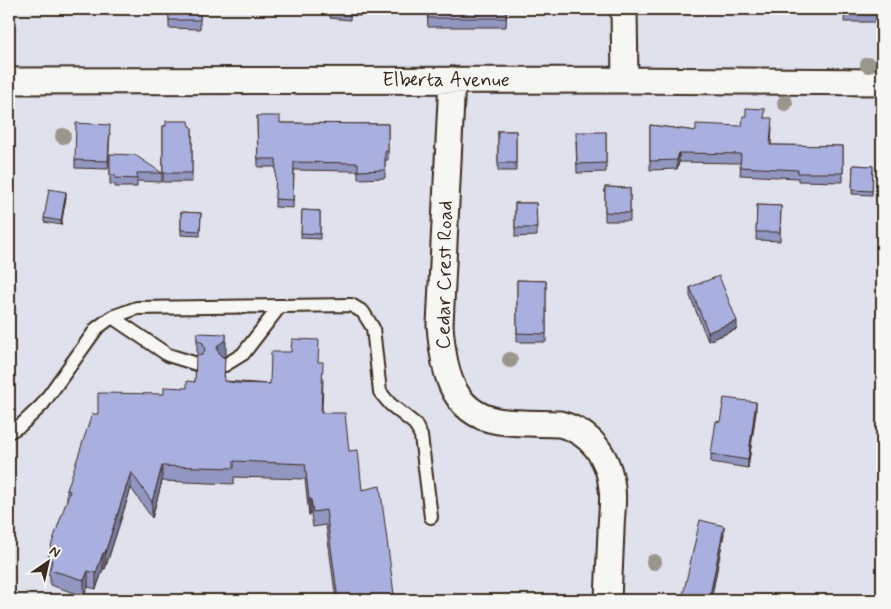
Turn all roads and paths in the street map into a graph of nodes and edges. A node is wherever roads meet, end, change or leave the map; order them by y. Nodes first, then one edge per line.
1 (624, 9) edge
2 (452, 80) junction
3 (625, 80) junction
4 (9, 81) edge
5 (882, 82) edge
6 (280, 306) junction
7 (112, 317) junction
8 (197, 364) edge
9 (225, 365) edge
10 (9, 432) edge
11 (431, 517) dead end
12 (608, 600) edge

1 - 3 street
2 - 3 street, Elberta Avenue
2 - 4 street, Elberta Avenue
2 - 12 street, Cedar Crest Road
3 - 5 street, Elberta Avenue
6 - 7 lane
6 - 9 lane
6 - 11 lane
7 - 8 lane
7 - 10 lane

